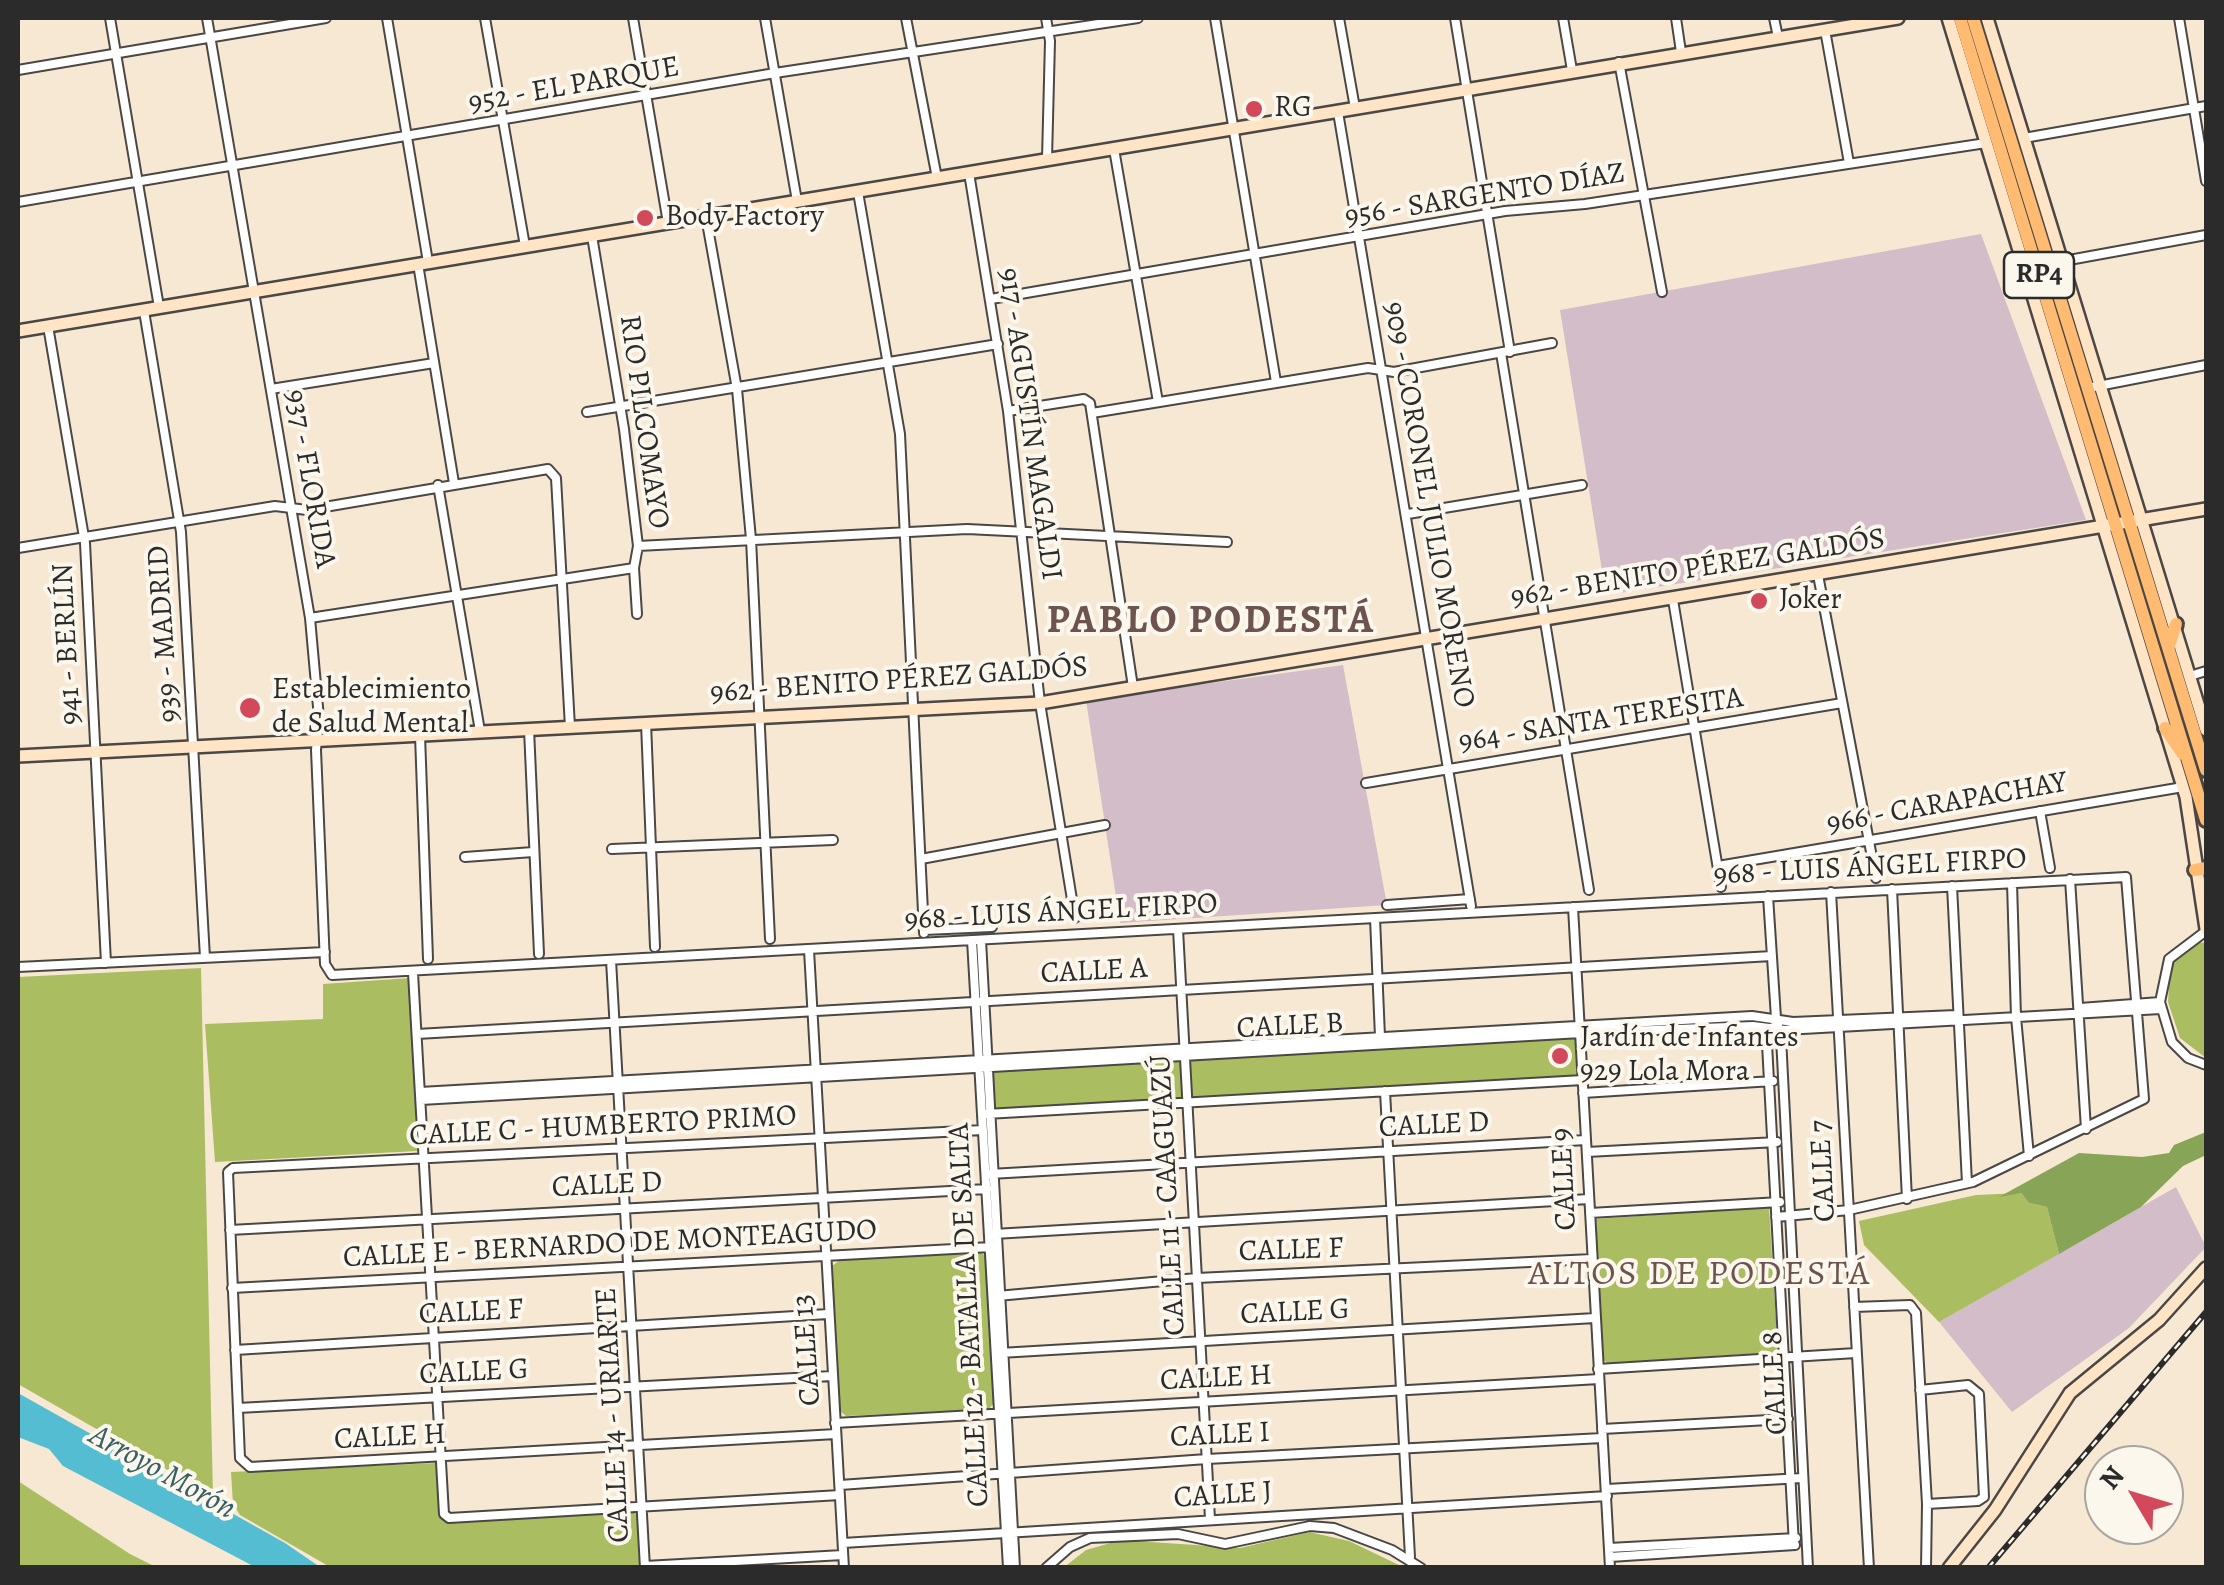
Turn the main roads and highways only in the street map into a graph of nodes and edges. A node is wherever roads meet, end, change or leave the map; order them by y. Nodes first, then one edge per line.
1 (1898, 18) edge
2 (1948, 18) edge
3 (1960, 18) edge
4 (1973, 18) edge
5 (1986, 18) edge
6 (2017, 139) junction
7 (2038, 186) junction
8 (2033, 210) junction
9 (2055, 262) junction
10 (18, 332) edge
11 (2206, 509) edge
12 (2123, 524) junction
13 (2176, 624) junction
14 (2168, 648) junction
15 (2164, 728) junction
16 (2206, 730) edge
17 (18, 756) edge
18 (2190, 764) junction
19 (2206, 770) edge
20 (2206, 820) edge
21 (2201, 869) edge
22 (2206, 930) edge
23 (2206, 1268) edge
24 (1949, 1568) edge

1 - 10 main road
2 - 12 main road
3 - 12 main road, RP4
4 - 6 main road, RP4
5 - 6 main road
6 - 7 main road
6 - 8 main road, RP4
7 - 8 main road
7 - 9 main road
8 - 9 main road, RP4
9 - 12 main road, RP4
11 - 12 main road, 962 - BENITO PÉREZ GALDÓS
12 - 13 main road
12 - 14 main road, RP4
12 - 15 main road
12 - 17 main road, 962 - BENITO PÉREZ GALDÓS
12 - 18 main road, RP4
13 - 14 main road
13 - 16 main road
14 - 19 main road, RP4
15 - 18 main road
15 - 21 main road
18 - 20 main road, RP4
21 - 22 main road
23 - 24 main road

